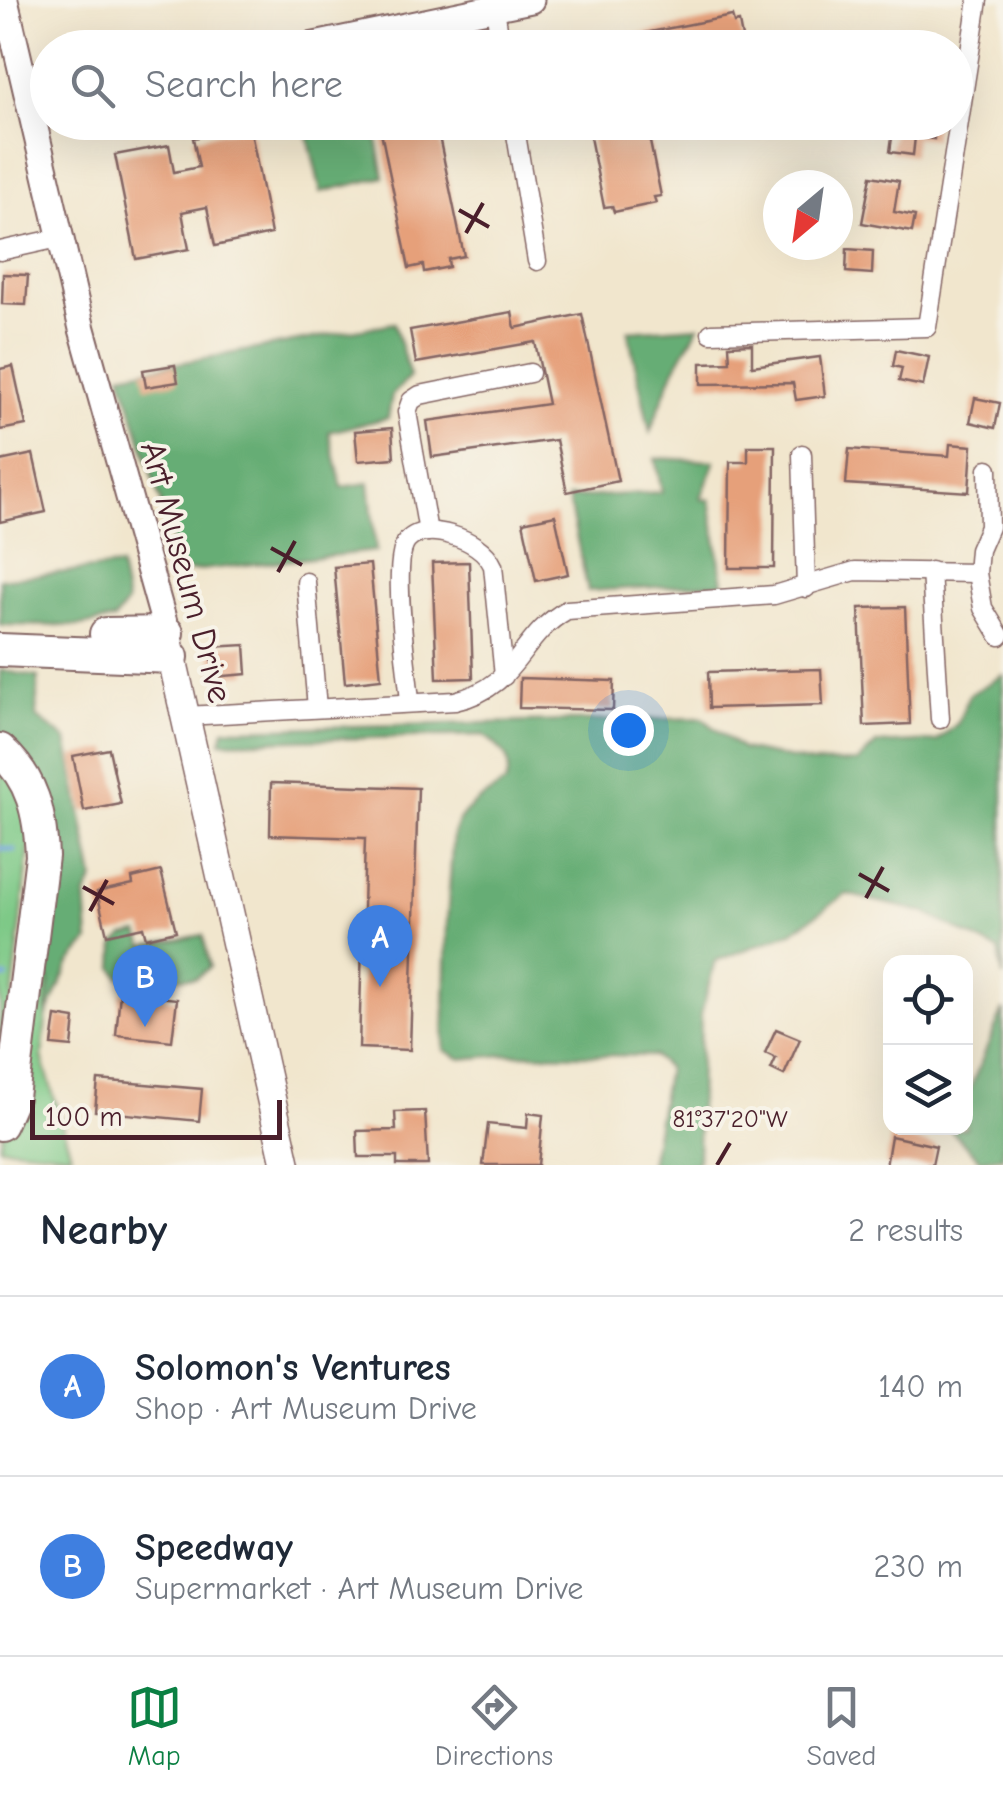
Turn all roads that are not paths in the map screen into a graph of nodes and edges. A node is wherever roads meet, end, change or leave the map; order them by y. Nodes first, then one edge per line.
1 (6, 0) edge
2 (531, 0) edge
3 (978, 0) edge
4 (494, 8) junction
5 (387, 30) edge
6 (498, 30) edge
7 (973, 32) edge
8 (30, 77) edge
9 (44, 140) edge
10 (517, 140) edge
11 (956, 140) edge
12 (59, 238) junction
13 (0, 251) edge
14 (536, 262) dead end
15 (710, 333) dead end
16 (530, 372) dead end
17 (802, 454) dead end
18 (988, 468) dead end
19 (428, 532) junction
20 (931, 572) junction
21 (978, 573) junction
22 (306, 582) dead end
23 (806, 588) junction
24 (0, 631) edge
25 (1000, 636) dead end
26 (170, 645) junction
27 (0, 650) edge
28 (504, 676) junction
29 (410, 702) junction
30 (318, 708) junction
31 (186, 716) junction
32 (940, 719) dead end
33 (0, 750) edge
34 (0, 1124) edge
35 (286, 1165) edge

1 - 8 street, Art Museum Drive
2 - 4 street
3 - 7 street
4 - 5 street
4 - 6 street
9 - 12 street, Art Museum Drive
10 - 14 street
11 - 15 street
12 - 13 street
12 - 26 street, Art Museum Drive
16 - 19 street
17 - 23 street
18 - 21 street
19 - 28 street
19 - 29 street
20 - 21 street
20 - 23 street
20 - 32 street
21 - 25 street
22 - 30 street
23 - 28 street
24 - 26 highway
26 - 27 highway
26 - 31 main road, Art Museum Drive
28 - 29 street
29 - 30 street
30 - 31 street
31 - 35 main road, Art Museum Drive
33 - 34 highway

